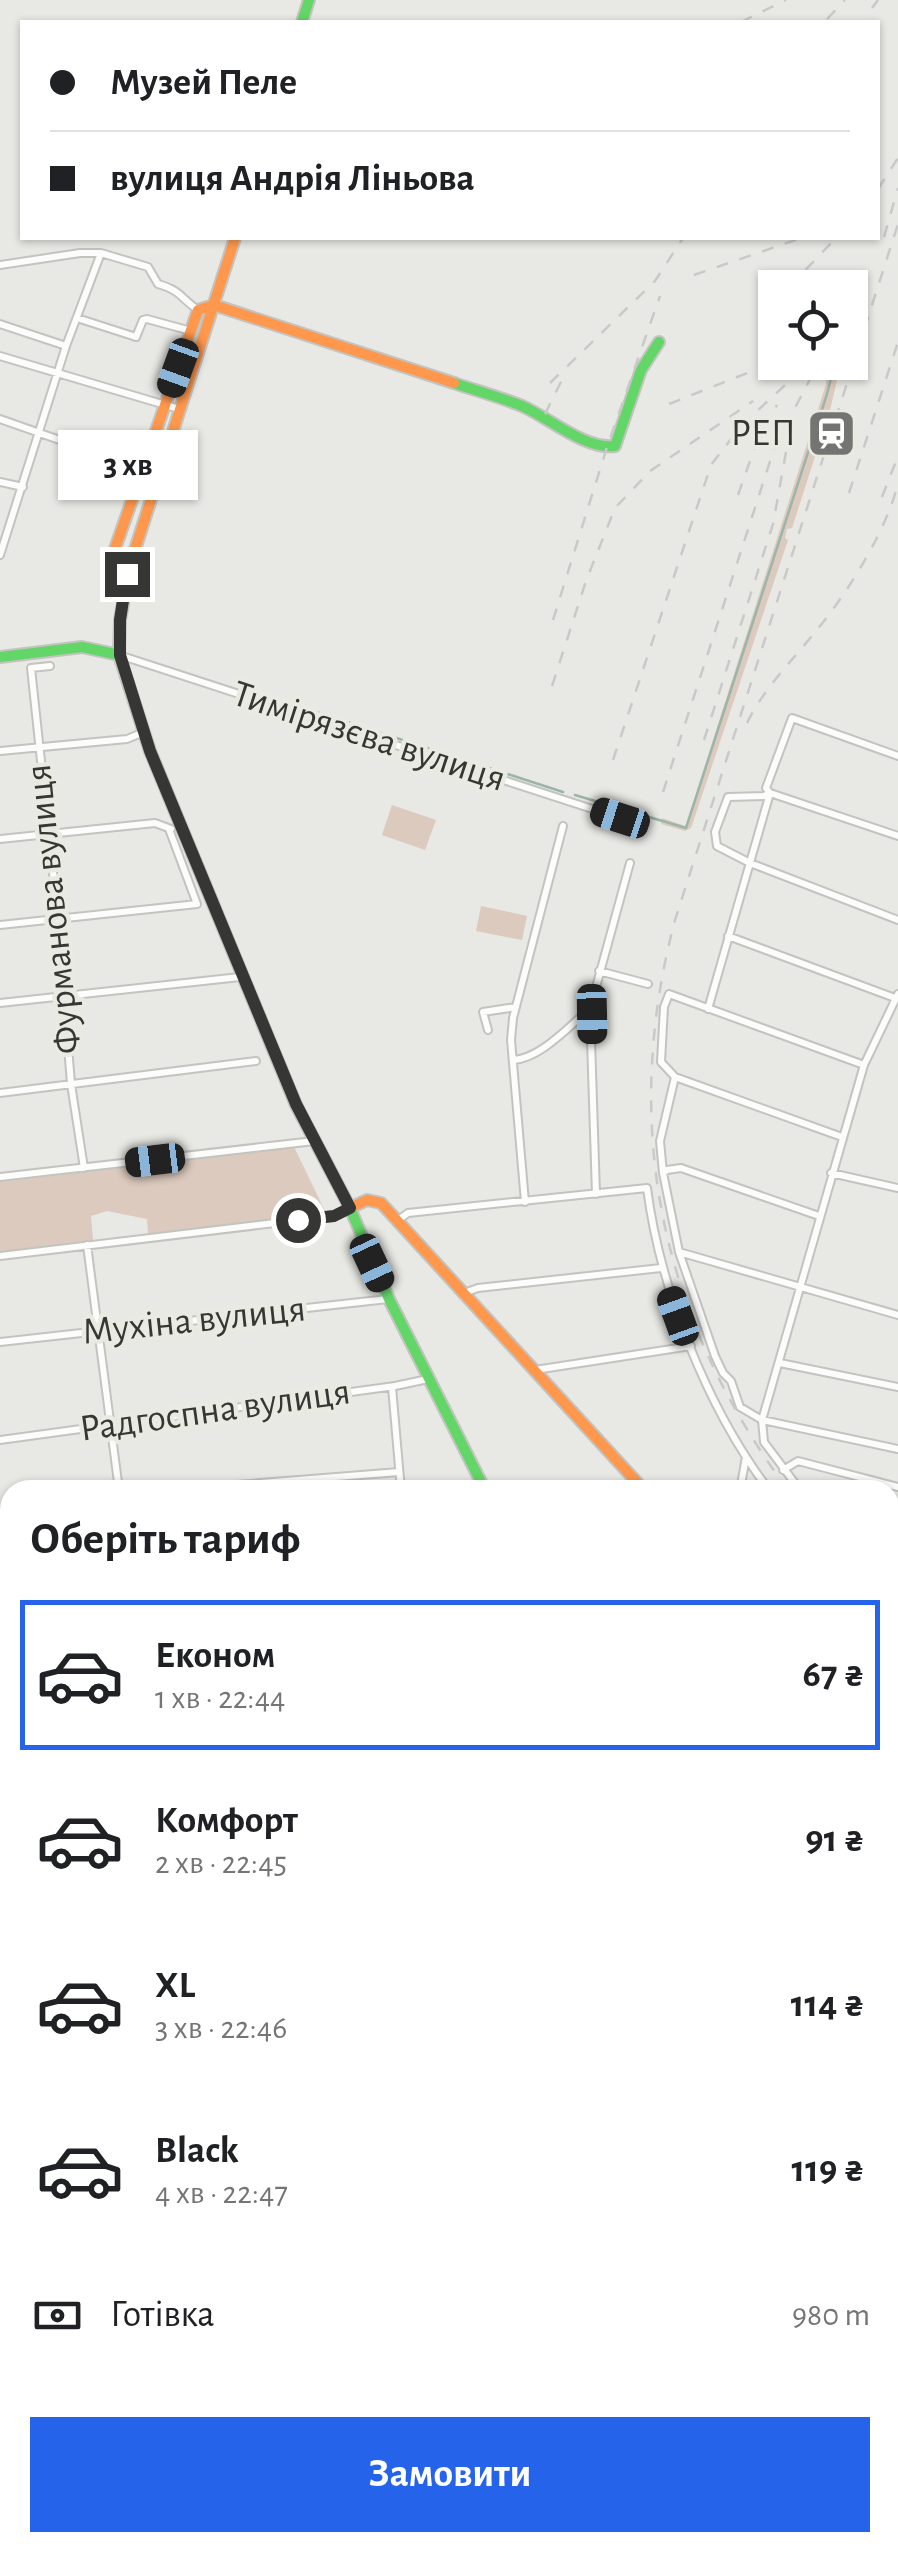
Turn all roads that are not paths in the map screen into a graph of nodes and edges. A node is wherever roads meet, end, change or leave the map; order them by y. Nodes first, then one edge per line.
1 (234, 240) edge
2 (101, 253) junction
3 (0, 265) edge
4 (214, 305) junction
5 (198, 310) junction
6 (77, 318) junction
7 (0, 324) edge
8 (191, 331) junction
9 (659, 342) dead end
10 (66, 346) junction
11 (0, 356) edge
12 (58, 375) junction
13 (164, 405) junction
14 (180, 410) junction
15 (0, 420) edge
16 (38, 432) junction
17 (142, 469) junction
18 (0, 482) edge
19 (23, 488) junction
20 (1, 550) edge
21 (127, 574) junction
22 (120, 655) junction
23 (0, 657) edge
24 (50, 666) dead end
25 (144, 732) junction
26 (38, 747) junction
27 (0, 750) edge
28 (898, 756) edge
29 (770, 793) junction
30 (620, 818) dead end
31 (564, 826) dead end
32 (175, 828) junction
33 (47, 833) junction
34 (898, 836) edge
35 (0, 839) edge
36 (750, 862) junction
37 (630, 863) dead end
38 (58, 918) junction
39 (898, 920) edge
40 (0, 925) edge
41 (728, 936) junction
42 (599, 971) junction
43 (240, 976) junction
44 (648, 984) dead end
45 (64, 996) junction
46 (897, 996) edge
47 (0, 1004) edge
48 (516, 1007) junction
49 (708, 1009) junction
50 (590, 1010) junction
51 (488, 1030) dead end
52 (510, 1060) junction
53 (256, 1061) dead end
54 (864, 1065) junction
55 (675, 1077) junction
56 (71, 1084) junction
57 (0, 1093) edge
58 (842, 1137) junction
59 (315, 1141) junction
60 (84, 1168) junction
61 (663, 1174) junction
62 (831, 1174) junction
63 (0, 1177) edge
64 (898, 1188) edge
65 (596, 1194) junction
66 (525, 1202) junction
67 (350, 1208) junction
68 (820, 1216) junction
69 (398, 1220) junction
70 (87, 1245) junction
71 (679, 1252) junction
72 (0, 1256) edge
73 (661, 1268) junction
74 (800, 1288) junction
75 (464, 1293) junction
76 (389, 1298) junction
77 (898, 1314) edge
78 (98, 1331) junction
79 (0, 1342) edge
80 (691, 1346) junction
81 (780, 1363) junction
82 (534, 1370) junction
83 (429, 1378) junction
84 (392, 1387) junction
85 (898, 1388) edge
86 (762, 1420) junction
87 (109, 1426) junction
88 (0, 1440) edge
89 (898, 1449) edge
90 (746, 1456) junction
91 (783, 1470) junction
92 (400, 1472) junction
93 (117, 1480) edge
94 (299, 1480) edge
95 (400, 1480) edge
96 (480, 1480) edge
97 (635, 1480) edge
98 (742, 1480) edge
99 (762, 1480) edge
100 (792, 1480) edge
101 (871, 1480) edge

1 - 4 main road
2 - 3 street
2 - 5 street
2 - 6 street
4 - 5 main road
4 - 9 main road
4 - 14 main road
5 - 8 main road
6 - 8 street
6 - 10 street
7 - 10 street
8 - 13 main road
10 - 12 street
11 - 12 street
12 - 13 street
12 - 16 street
13 - 14 street
13 - 17 main road
14 - 21 main road
15 - 16 street
16 - 17 street
16 - 19 street
17 - 21 main road
18 - 19 street
19 - 20 street
21 - 22 main road
22 - 23 main road
22 - 25 main road
22 - 30 street, Тимірязєва вулиця
24 - 26 street, Фурманова вулиця
25 - 26 street
25 - 32 main road
26 - 27 street
26 - 33 street, Фурманова вулиця
28 - 29 street
29 - 34 street
29 - 36 street
29 - 36 street
31 - 48 street
32 - 33 street
32 - 38 street
32 - 43 main road
33 - 35 street
33 - 38 street, Фурманова вулиця
36 - 39 street
36 - 41 street
37 - 42 street
38 - 40 street
38 - 45 street, Фурманова вулиця
41 - 46 street
41 - 49 street
42 - 44 street
42 - 50 street
43 - 45 street
43 - 59 main road
45 - 47 street
45 - 56 street, Фурманова вулиця
46 - 54 street
48 - 51 street
48 - 52 street
49 - 54 street
49 - 55 street
50 - 52 street
50 - 65 street
52 - 66 street
53 - 56 street
54 - 58 street
55 - 58 street
55 - 61 street
56 - 57 street
56 - 60 street, Фурманова вулиця
58 - 62 street
59 - 60 street
59 - 67 main road
60 - 63 street
61 - 68 street
61 - 71 street
62 - 64 street
62 - 68 street
65 - 66 street
65 - 73 street
66 - 69 street
67 - 69 main road
67 - 70 street
67 - 76 main road
68 - 74 street
69 - 75 main road
70 - 72 street
70 - 78 street
71 - 74 street
71 - 86 street
73 - 75 street
73 - 80 street
74 - 77 street
74 - 81 street
75 - 82 main road
76 - 78 street, Мухіна вулиця
76 - 83 main road
78 - 79 street, Мухіна вулиця
78 - 87 street
80 - 82 street
80 - 90 street
81 - 85 street
81 - 86 street
82 - 97 main road
83 - 84 street, Радгоспна вулиця
83 - 96 main road
84 - 87 street, Радгоспна вулиця
84 - 92 street
86 - 89 street
86 - 91 street
87 - 88 street, Радгоспна вулиця
87 - 93 street
90 - 98 street
90 - 99 street
91 - 100 street
91 - 101 street
92 - 94 street
92 - 95 street

